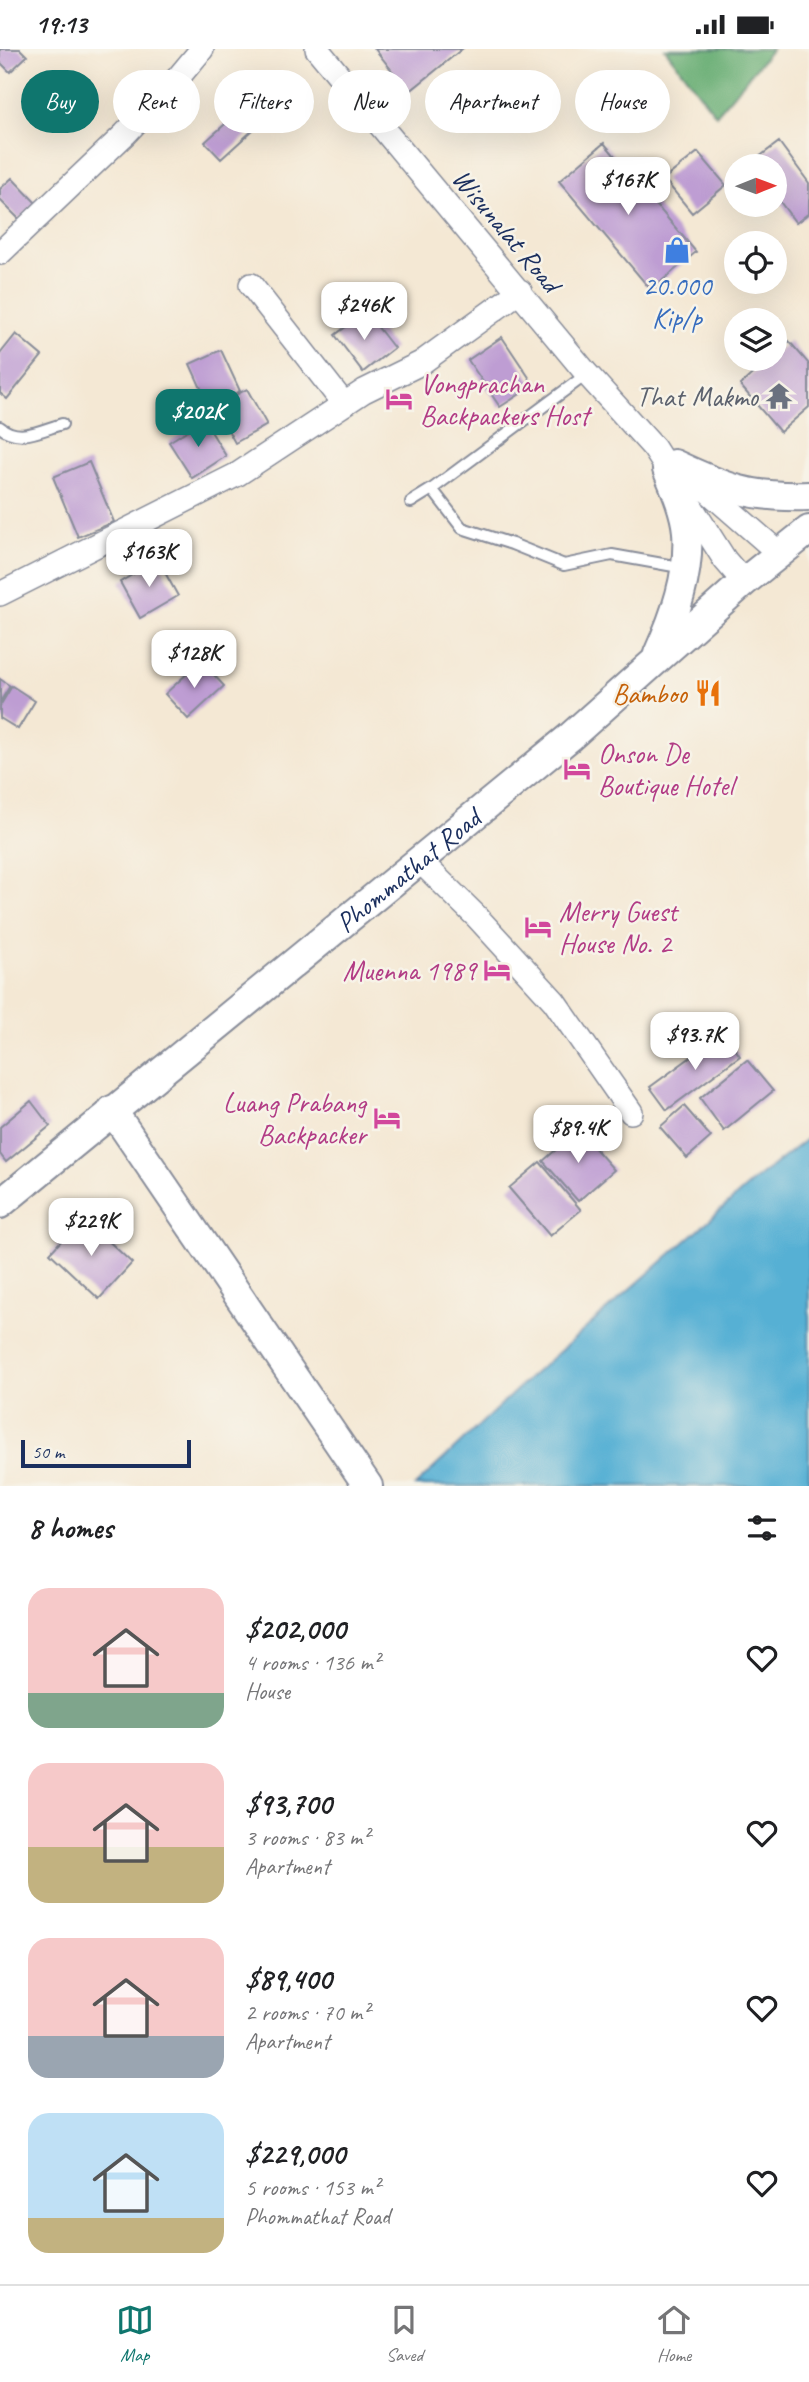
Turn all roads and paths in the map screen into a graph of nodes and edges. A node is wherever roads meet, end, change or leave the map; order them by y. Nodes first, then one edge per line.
1 (202, 49) edge
2 (317, 49) edge
3 (0, 253) edge
4 (251, 285) dead end
5 (520, 291) junction
6 (587, 374) junction
7 (344, 404) junction
8 (62, 424) dead end
9 (0, 427) edge
10 (665, 460) junction
11 (432, 489) junction
12 (809, 496) edge
13 (411, 502) dead end
14 (809, 530) edge
15 (780, 554) junction
16 (685, 568) junction
17 (744, 582) junction
18 (0, 594) edge
19 (654, 661) junction
20 (419, 860) junction
21 (112, 1109) junction
22 (631, 1112) dead end
23 (0, 1204) edge
24 (368, 1486) edge

1 - 3 street
2 - 5 street, Wisunalat Road
4 - 7 street
5 - 6 street, Wisunalat Road
5 - 7 street
6 - 10 street, Wisunalat Road
6 - 11 lane
7 - 18 street
8 - 9 lane
10 - 12 street
10 - 15 street, Wisunalat Road
10 - 16 street
10 - 17 street, Wisunalat Road
11 - 13 lane
11 - 16 lane
14 - 15 street, Phommathat Road
15 - 17 street, Phommathat Road
16 - 19 street
17 - 19 street, Phommathat Road
19 - 20 street, Phommathat Road
20 - 21 street, Phommathat Road
20 - 22 street
21 - 23 street, Phommathat Road
21 - 24 street

